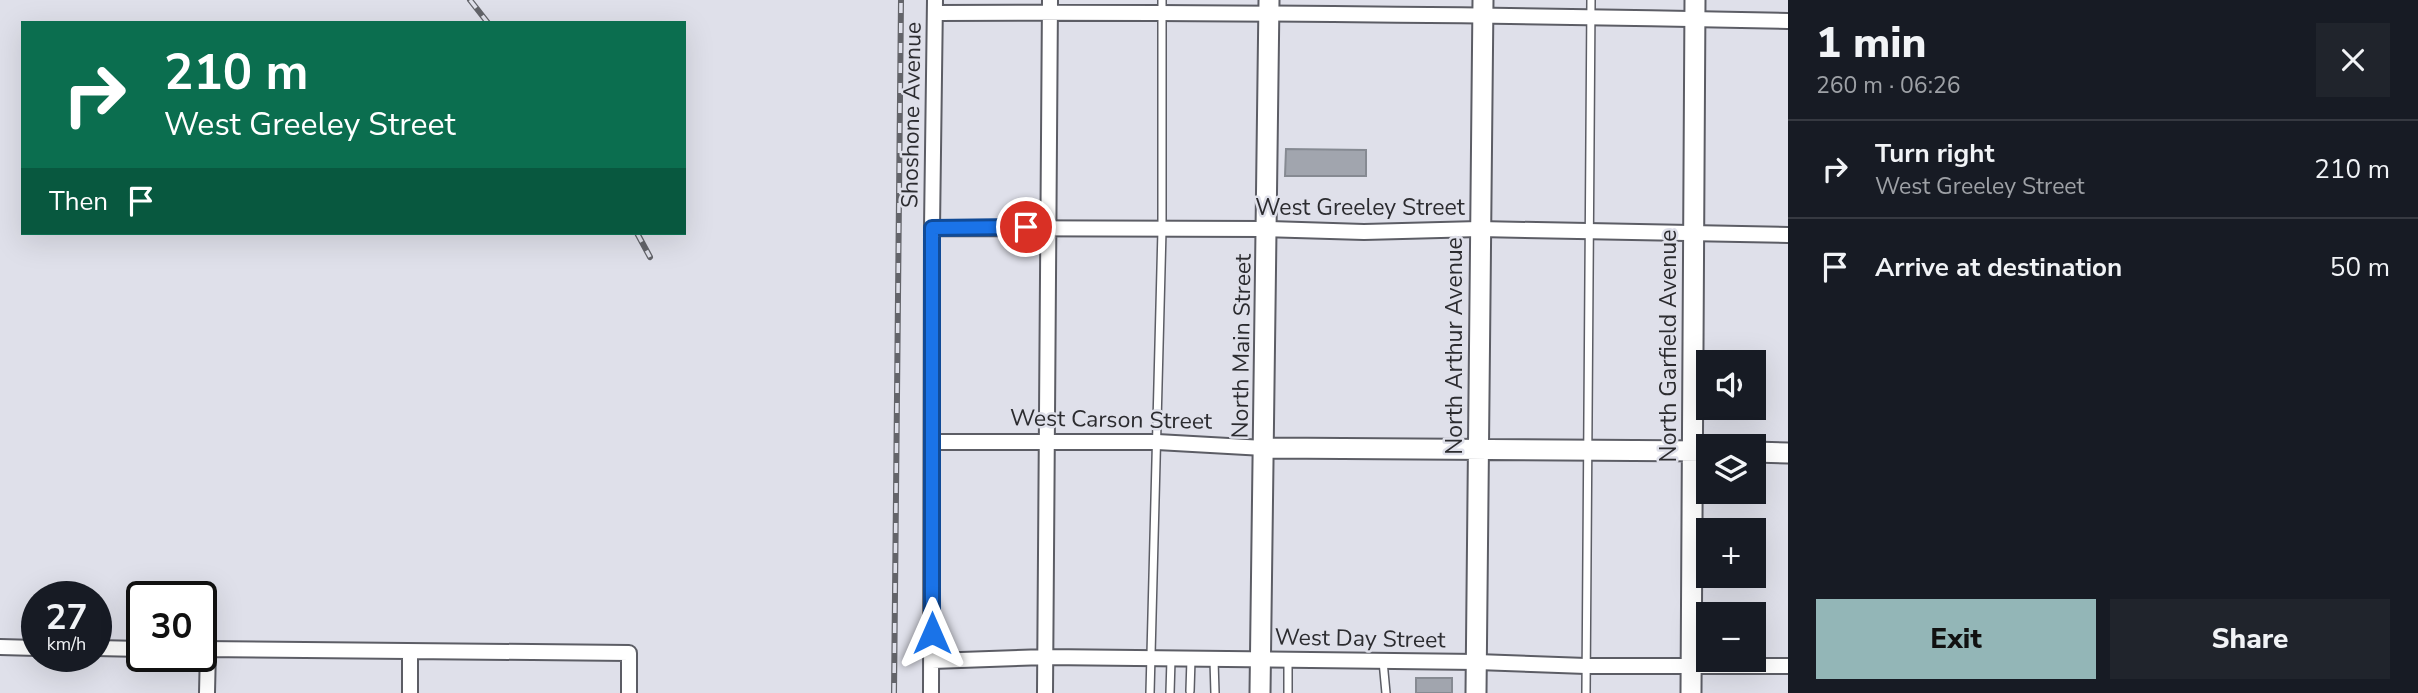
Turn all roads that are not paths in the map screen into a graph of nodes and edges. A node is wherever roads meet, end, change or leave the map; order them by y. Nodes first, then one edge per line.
1 (1591, 0) edge
2 (1050, 6) edge
3 (1269, 6) edge
4 (935, 7) edge
5 (1162, 7) edge
6 (1483, 8) edge
7 (1695, 10) edge
8 (1591, 17) junction
9 (1788, 21) edge
10 (1050, 227) junction
11 (932, 228) junction
12 (1266, 229) junction
13 (1479, 229) junction
14 (1162, 230) junction
15 (1590, 233) junction
16 (1693, 233) junction
17 (1788, 235) edge
18 (1699, 434) edge
19 (933, 442) junction
20 (1047, 442) junction
21 (1157, 442) junction
22 (1264, 448) junction
23 (1478, 449) junction
24 (1588, 450) junction
25 (1696, 451) edge
26 (1766, 452) edge
27 (1788, 453) edge
28 (1698, 504) edge
29 (0, 647) edge
30 (21, 648) edge
31 (217, 649) edge
32 (410, 652) junction
33 (1045, 657) junction
34 (1150, 658) junction
35 (1171, 659) junction
36 (1191, 659) junction
37 (1214, 660) junction
38 (1261, 660) junction
39 (1288, 660) junction
40 (932, 661) junction
41 (1383, 661) junction
42 (1477, 662) junction
43 (1586, 666) junction
44 (1691, 666) junction
45 (1788, 666) edge
46 (206, 672) edge
47 (1191, 691) dead end
48 (207, 693) edge
49 (410, 693) edge
50 (629, 693) edge
51 (931, 693) edge
52 (1045, 693) edge
53 (1150, 693) edge
54 (1170, 693) edge
55 (1215, 693) edge
56 (1260, 693) edge
57 (1288, 693) edge
58 (1387, 693) edge
59 (1476, 693) edge
60 (1586, 693) edge
61 (1690, 693) edge

1 - 8 lane
2 - 4 street
2 - 5 street
2 - 10 street
3 - 5 street
3 - 6 street
3 - 12 main road, North Main Street
4 - 11 street, Shoshone Avenue
5 - 14 lane
6 - 8 street
6 - 13 main road, North Arthur Avenue
7 - 8 street
7 - 9 street
7 - 16 main road, North Garfield Avenue
8 - 15 lane
10 - 11 street, West Greeley Street
10 - 14 street, West Greeley Street
10 - 20 street
11 - 19 street, Shoshone Avenue
12 - 13 street, West Greeley Street
12 - 14 street, West Greeley Street
12 - 22 main road, North Main Street
13 - 15 street, West Greeley Street
13 - 23 main road, North Arthur Avenue
14 - 21 lane
15 - 16 street, West Greeley Street
15 - 24 lane
16 - 17 street, West Greeley Street
16 - 18 main road, North Garfield Avenue
19 - 20 street, West Carson Street
19 - 40 street, Shoshone Avenue
20 - 21 street, West Carson Street
20 - 33 street
21 - 22 street, West Carson Street
21 - 34 lane
22 - 23 main road, West Carson Street
22 - 38 main road, North Main Street
23 - 24 main road, West Carson Street
23 - 42 main road, North Arthur Avenue
24 - 25 main road, West Carson Street
24 - 43 lane
26 - 27 main road
28 - 44 main road, North Garfield Avenue
29 - 30 street
31 - 32 street
32 - 49 street
32 - 50 street
33 - 34 street, West Day Street
33 - 40 street, West Day Street
33 - 52 street
34 - 35 street, West Day Street
34 - 53 lane
35 - 36 street, West Day Street
35 - 54 lane
36 - 37 street, West Day Street
36 - 47 lane
37 - 38 street, West Day Street
37 - 55 lane
38 - 39 street, West Day Street
38 - 56 main road, North Main Street
39 - 41 street, West Day Street
39 - 57 lane
40 - 51 street, Shoshone Avenue
41 - 42 street, West Day Street
41 - 58 lane
42 - 43 street, West Day Street
42 - 59 main road, North Arthur Avenue
43 - 44 street, West Day Street
43 - 60 lane
44 - 45 street, West Day Street
44 - 61 main road, North Garfield Avenue
46 - 48 street

